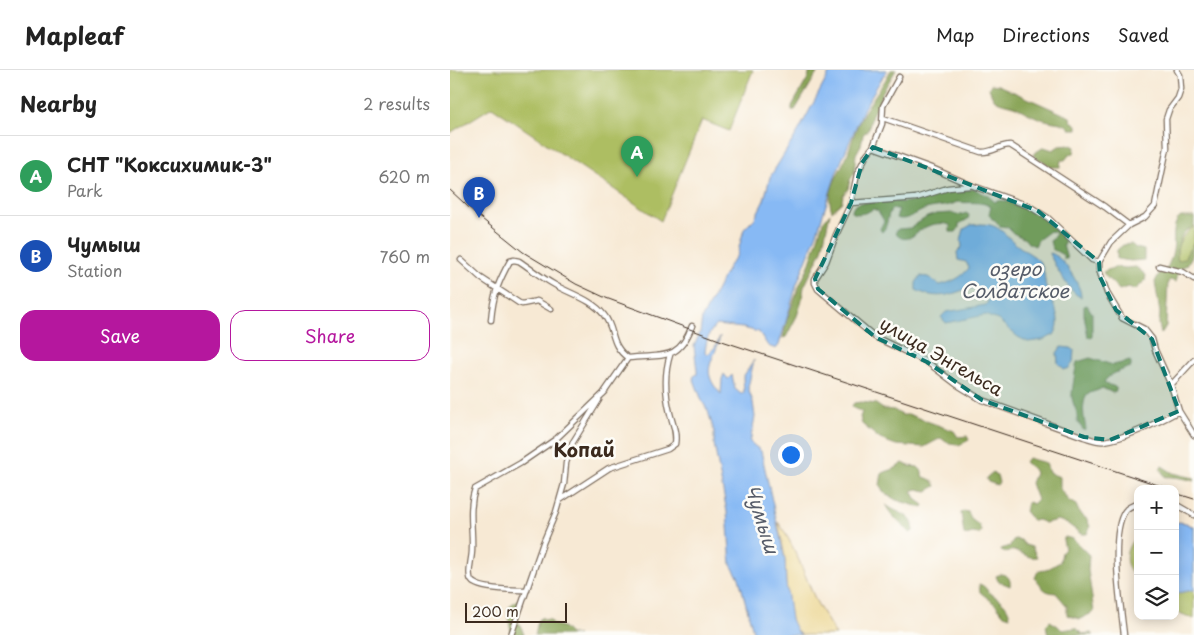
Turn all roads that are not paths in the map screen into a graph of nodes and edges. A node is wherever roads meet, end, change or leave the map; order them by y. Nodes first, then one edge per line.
1 (1177, 70) edge
2 (899, 77) dead end
3 (883, 118) junction
4 (873, 147) junction
5 (973, 186) junction
6 (851, 203) junction
7 (1129, 225) junction
8 (461, 260) dead end
9 (1099, 262) junction
10 (1159, 266) dead end
11 (1194, 279) edge
12 (496, 287) junction
13 (551, 309) dead end
14 (491, 320) dead end
15 (692, 326) dead end
16 (670, 354) junction
17 (628, 358) junction
18 (1193, 362) edge
19 (1194, 370) edge
20 (1171, 385) junction
21 (605, 392) junction
22 (1179, 411) junction
23 (1194, 435) edge
24 (559, 500) junction
25 (1134, 505) edge
26 (1179, 506) edge
27 (1194, 515) edge
28 (527, 590) junction
29 (511, 635) edge
30 (1124, 635) edge

1 - 7 street
2 - 3 street, улица Энгельса
3 - 4 street, улица Энгельса
3 - 7 street
4 - 5 street
4 - 6 street, улица Энгельса
5 - 6 street
5 - 9 street
6 - 22 street, улица Энгельса
7 - 9 street
8 - 12 street
9 - 20 street
10 - 11 street
12 - 13 street
12 - 14 street
12 - 17 street
15 - 16 street
16 - 17 street
16 - 24 street
17 - 21 street
18 - 19 street
18 - 20 street
20 - 22 street
21 - 24 street
21 - 28 street
22 - 23 street
24 - 28 street
25 - 30 street
26 - 27 street
28 - 29 street

